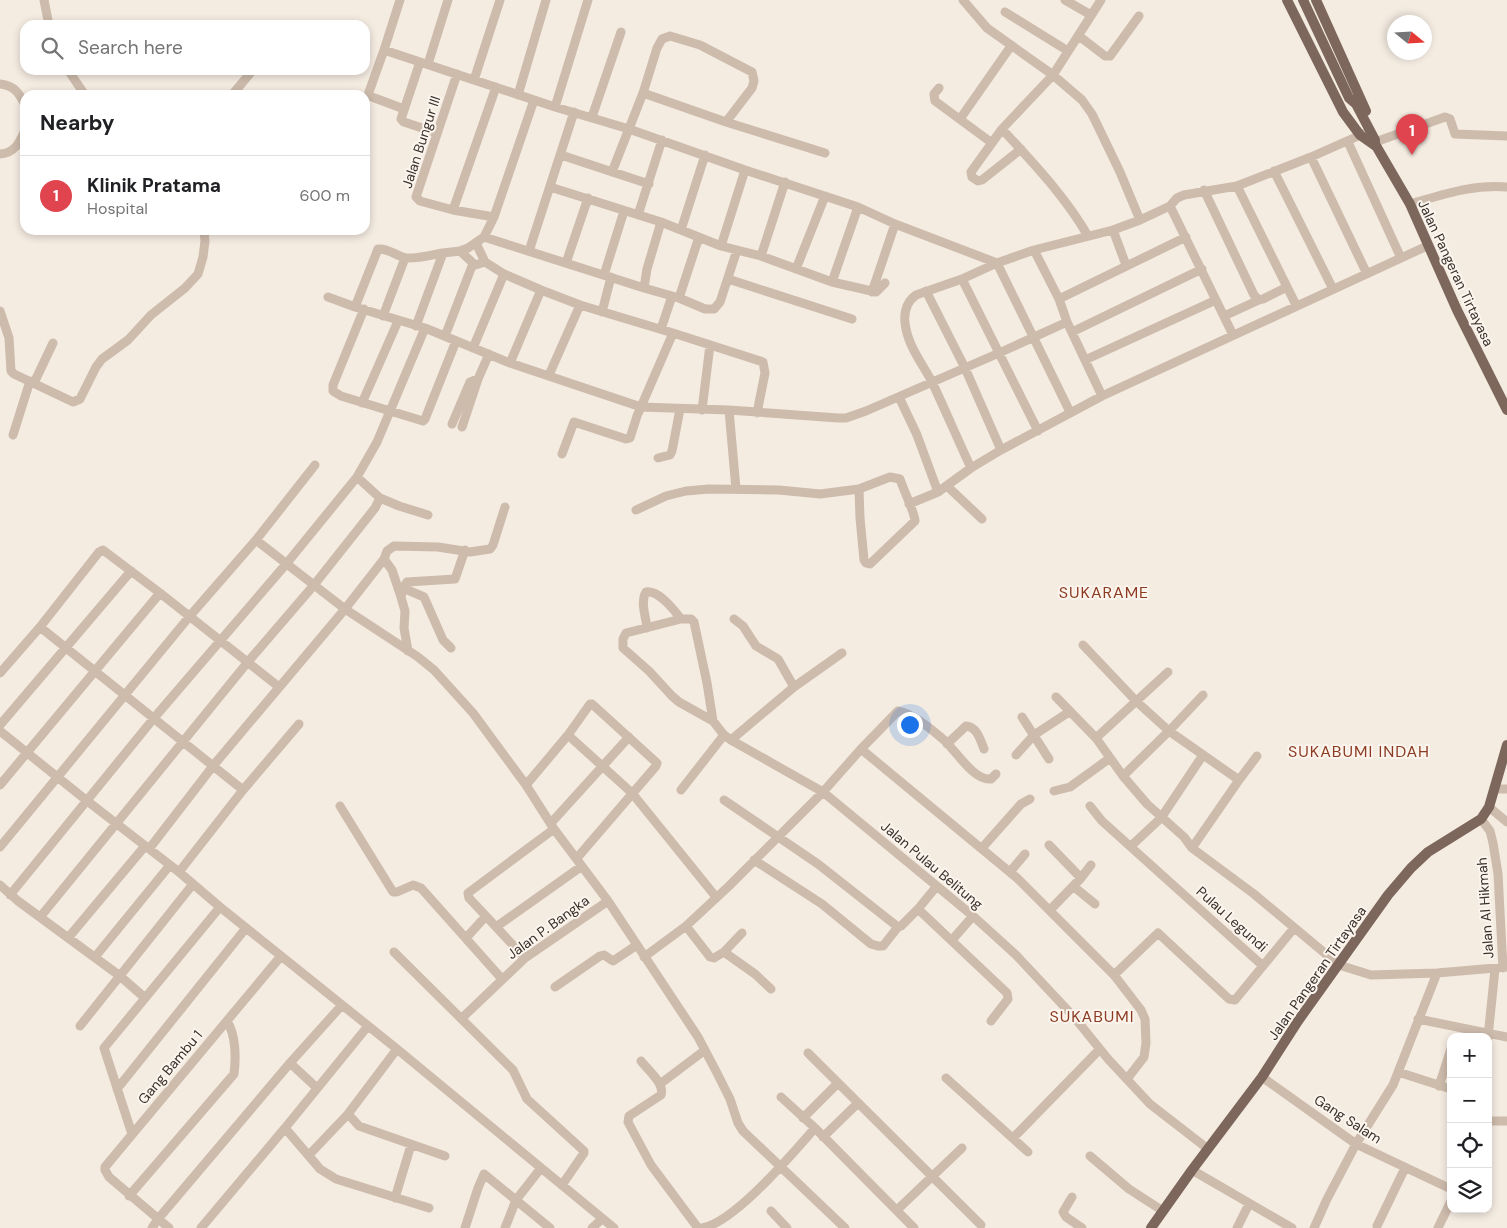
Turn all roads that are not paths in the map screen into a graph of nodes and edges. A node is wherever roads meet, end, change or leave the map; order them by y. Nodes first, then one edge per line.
1 (44, 0) edge
2 (400, 0) edge
3 (448, 0) edge
4 (500, 0) edge
5 (546, 0) edge
6 (588, 0) edge
7 (963, 0) edge
8 (1065, 0) edge
9 (1102, 0) edge
10 (1288, 0) edge
11 (1303, 0) edge
12 (1316, 0) edge
13 (1005, 12) dead end
14 (1092, 15) junction
15 (1139, 16) dead end
16 (49, 20) edge
17 (621, 32) dead end
18 (1079, 36) junction
19 (1011, 46) junction
20 (384, 50) junction
21 (1068, 51) junction
22 (424, 63) junction
23 (457, 74) junction
24 (71, 75) edge
25 (249, 75) edge
26 (1053, 75) junction
27 (474, 80) junction
28 (0, 84) edge
29 (496, 87) junction
30 (939, 88) dead end
31 (82, 90) edge
32 (236, 90) edge
33 (370, 90) edge
34 (643, 93) junction
35 (20, 94) edge
36 (370, 95) edge
37 (518, 95) junction
38 (1349, 98) junction
39 (534, 100) junction
40 (555, 107) junction
41 (404, 109) junction
42 (574, 112) junction
43 (592, 117) junction
44 (960, 119) junction
45 (726, 122) junction
46 (629, 129) junction
47 (1002, 129) junction
48 (437, 133) junction
49 (1362, 134) junction
50 (1507, 136) edge
51 (662, 140) junction
52 (20, 142) edge
53 (1348, 142) junction
54 (992, 143) junction
55 (1377, 145) junction
56 (1021, 150) junction
57 (826, 153) dead end
58 (0, 154) edge
59 (561, 155) junction
60 (705, 155) junction
61 (1311, 157) junction
62 (745, 170) junction
63 (1274, 171) junction
64 (612, 172) junction
65 (785, 182) junction
66 (649, 184) junction
67 (1237, 186) junction
68 (550, 187) junction
69 (1507, 187) edge
70 (1204, 190) junction
71 (825, 196) junction
72 (588, 198) junction
73 (1410, 204) junction
74 (1170, 206) junction
75 (858, 207) junction
76 (453, 210) junction
77 (624, 210) junction
78 (638, 215) junction
79 (494, 217) junction
80 (1140, 220) junction
81 (660, 222) junction
82 (896, 224) junction
83 (680, 230) junction
84 (1113, 230) junction
85 (204, 235) edge
86 (1088, 236) junction
87 (698, 237) junction
88 (1186, 237) junction
89 (480, 240) junction
90 (721, 246) junction
91 (1427, 246) junction
92 (737, 250) junction
93 (1034, 250) junction
94 (460, 251) junction
95 (530, 251) junction
96 (443, 253) junction
97 (761, 256) junction
98 (405, 258) junction
99 (1401, 258) junction
100 (485, 262) junction
101 (566, 263) junction
102 (997, 263) junction
103 (474, 264) junction
104 (1126, 265) junction
105 (796, 269) junction
106 (1202, 270) junction
107 (504, 274) junction
108 (1367, 274) junction
109 (607, 276) junction
110 (728, 279) junction
111 (962, 279) junction
112 (832, 282) junction
113 (885, 283) dead end
114 (1287, 287) junction
115 (644, 288) junction
116 (1333, 289) junction
117 (540, 290) junction
118 (926, 291) junction
119 (872, 292) junction
120 (328, 297) dead end
121 (676, 297) junction
122 (1059, 299) junction
123 (1216, 300) junction
124 (1259, 300) junction
125 (580, 305) junction
126 (1296, 305) junction
127 (359, 308) junction
128 (0, 311) edge
129 (602, 312) junction
130 (383, 316) junction
131 (1224, 316) junction
132 (852, 319) dead end
133 (398, 321) junction
134 (1067, 322) junction
135 (420, 327) junction
136 (662, 329) junction
137 (1072, 332) junction
138 (673, 333) junction
139 (1233, 335) junction
140 (445, 336) junction
141 (1034, 337) junction
142 (456, 341) junction
143 (53, 343) dead end
144 (710, 344) junction
145 (474, 348) junction
146 (999, 353) junction
147 (489, 354) junction
148 (1085, 360) junction
149 (510, 363) junction
150 (965, 368) junction
151 (548, 375) junction
152 (478, 379) junction
153 (32, 382) junction
154 (932, 382) junction
155 (1503, 395) edge
156 (1102, 396) junction
157 (899, 397) junction
158 (362, 403) junction
159 (641, 407) junction
160 (680, 409) junction
161 (702, 410) junction
162 (729, 410) junction
163 (1507, 410) edge
164 (390, 411) junction
165 (1070, 412) junction
166 (757, 413) junction
167 (452, 424) dead end
168 (462, 427) dead end
169 (1038, 431) junction
170 (13, 435) dead end
171 (1002, 450) junction
172 (562, 454) dead end
173 (658, 458) dead end
174 (315, 464) dead end
175 (971, 468) junction
176 (357, 476) junction
177 (947, 486) junction
178 (736, 489) junction
179 (859, 489) junction
180 (938, 492) junction
181 (380, 498) junction
182 (909, 504) junction
183 (505, 507) dead end
184 (636, 510) dead end
185 (428, 515) dead end
186 (982, 519) dead end
187 (256, 540) junction
188 (464, 550) junction
189 (384, 559) junction
190 (287, 563) junction
191 (392, 570) junction
192 (132, 571) junction
193 (423, 582) junction
194 (314, 585) junction
195 (404, 589) junction
196 (160, 593) junction
197 (424, 597) junction
198 (345, 609) junction
199 (189, 617) junction
200 (681, 619) junction
201 (734, 619) dead end
202 (40, 626) junction
203 (647, 628) junction
204 (220, 640) junction
205 (1083, 645) dead end
206 (67, 648) junction
207 (451, 648) dead end
208 (408, 651) junction
209 (842, 653) dead end
210 (248, 663) junction
211 (96, 671) junction
212 (1168, 672) dead end
213 (0, 673) edge
214 (279, 687) junction
215 (794, 688) junction
216 (124, 694) junction
217 (1203, 695) dead end
218 (1056, 697) dead end
219 (1137, 702) junction
220 (1069, 712) junction
221 (1022, 717) dead end
222 (154, 718) junction
223 (713, 721) junction
224 (299, 724) dead end
225 (0, 725) edge
226 (0, 731) edge
227 (1169, 732) junction
228 (1034, 734) junction
229 (568, 735) junction
230 (629, 737) junction
231 (728, 738) junction
232 (1096, 738) junction
233 (183, 741) junction
234 (947, 744) junction
235 (1507, 745) edge
236 (984, 748) dead end
237 (861, 749) junction
238 (27, 752) junction
239 (1016, 754) dead end
240 (1203, 755) junction
241 (1257, 756) dead end
242 (1110, 758) junction
243 (1049, 759) dead end
244 (213, 766) junction
245 (603, 766) junction
246 (996, 774) dead end
247 (1123, 776) junction
248 (56, 777) junction
249 (1239, 780) junction
250 (0, 785) edge
251 (526, 785) junction
252 (1507, 789) edge
253 (243, 790) junction
254 (681, 790) dead end
255 (1494, 790) junction
256 (1054, 791) dead end
257 (823, 792) junction
258 (632, 793) junction
259 (1030, 799) dead end
260 (86, 800) junction
261 (724, 800) dead end
262 (340, 806) dead end
263 (1090, 806) dead end
264 (1489, 807) junction
265 (1161, 818) junction
266 (1481, 819) junction
267 (1507, 822) edge
268 (117, 824) junction
269 (552, 826) junction
270 (778, 837) junction
271 (1048, 845) dead end
272 (1131, 846) junction
273 (0, 847) edge
274 (147, 848) junction
275 (982, 848) junction
276 (1192, 848) junction
277 (1025, 854) dead end
278 (754, 860) junction
279 (580, 862) junction
280 (170, 865) junction
281 (1091, 865) dead end
282 (179, 872) junction
283 (1010, 872) junction
284 (1080, 878) junction
285 (193, 884) junction
286 (0, 885) edge
287 (936, 886) junction
288 (1073, 886) junction
289 (10, 895) junction
290 (716, 897) junction
291 (608, 901) junction
292 (1095, 904) dead end
293 (220, 907) junction
294 (918, 910) junction
295 (1050, 910) junction
296 (41, 916) junction
297 (486, 916) junction
298 (973, 916) junction
299 (686, 926) junction
300 (496, 927) junction
301 (898, 927) junction
302 (246, 928) junction
303 (1294, 928) junction
304 (742, 933) dead end
305 (68, 938) junction
306 (466, 938) junction
307 (952, 940) junction
308 (637, 945) junction
309 (394, 952) dead end
310 (724, 952) junction
311 (281, 956) junction
312 (644, 956) junction
313 (95, 957) junction
314 (525, 958) junction
315 (1339, 965) junction
316 (1263, 966) junction
317 (1502, 968) edge
318 (1437, 973) junction
319 (1114, 975) junction
320 (120, 976) junction
321 (502, 979) junction
322 (555, 987) dead end
323 (771, 989) dead end
324 (145, 998) junction
325 (342, 1005) junction
326 (462, 1018) junction
327 (1418, 1019) junction
328 (227, 1021) junction
329 (990, 1021) dead end
330 (80, 1026) dead end
331 (368, 1026) junction
332 (1456, 1032) edge
333 (1489, 1033) edge
334 (1492, 1036) edge
335 (1507, 1038) edge
336 (397, 1049) junction
337 (1100, 1049) junction
338 (705, 1050) junction
339 (808, 1053) dead end
340 (641, 1061) dead end
341 (1447, 1061) edge
342 (290, 1063) junction
343 (1398, 1072) junction
344 (1262, 1077) junction
345 (946, 1078) dead end
346 (1127, 1079) junction
347 (838, 1083) junction
348 (660, 1084) junction
349 (1439, 1086) junction
350 (117, 1088) junction
351 (317, 1088) junction
352 (1447, 1088) edge
353 (781, 1097) dead end
354 (858, 1104) junction
355 (348, 1114) junction
356 (803, 1118) junction
357 (1492, 1121) edge
358 (1507, 1121) edge
359 (285, 1128) junction
360 (814, 1128) junction
361 (132, 1134) junction
362 (823, 1137) junction
363 (1013, 1138) junction
364 (1356, 1144) junction
365 (411, 1145) junction
366 (962, 1148) dead end
367 (1208, 1149) junction
368 (1028, 1152) dead end
369 (309, 1155) junction
370 (445, 1156) dead end
371 (1090, 1156) dead end
372 (780, 1167) junction
373 (542, 1168) junction
374 (1405, 1168) junction
375 (1192, 1170) junction
376 (932, 1177) junction
377 (562, 1185) junction
378 (1447, 1187) edge
379 (129, 1196) junction
380 (1072, 1197) dead end
381 (395, 1198) junction
382 (516, 1200) junction
383 (1250, 1204) junction
384 (429, 1208) dead end
385 (1447, 1209) edge
386 (897, 1210) junction
387 (771, 1211) dead end
388 (1163, 1211) junction
389 (158, 1219) junction
390 (602, 1219) junction
391 (981, 1225) dead end
392 (1377, 1226) dead end
393 (783, 1227) edge
394 (152, 1228) edge
395 (169, 1228) edge
396 (201, 1228) edge
397 (465, 1228) edge
398 (505, 1228) edge
399 (550, 1228) edge
400 (592, 1228) edge
401 (614, 1228) edge
402 (698, 1228) edge
403 (702, 1228) edge
404 (845, 1228) edge
405 (914, 1228) edge
406 (1082, 1228) edge
407 (1152, 1228) edge
408 (1236, 1228) edge
409 (1292, 1228) edge
410 (1314, 1228) edge
411 (1438, 1228) edge

1 - 16 street
2 - 20 street
3 - 22 street
4 - 27 street
5 - 37 street
6 - 40 street
7 - 19 street
8 - 14 street
9 - 14 street
10 - 49 main road, Jalan Pangeran Tirtayasa
11 - 38 main road, Jalan Pangeran Tirtayasa
12 - 55 main road, Jalan Pangeran Tirtayasa
13 - 21 street
14 - 18 street
15 - 18 street
17 - 43 street
18 - 21 street
19 - 26 street
19 - 44 street
20 - 22 street
20 - 33 street
21 - 26 street
22 - 23 street
22 - 41 street
23 - 27 street
23 - 48 street, Jalan Bungur III
24 - 31 street
25 - 32 street
26 - 47 street
26 - 80 street
27 - 29 street
28 - 35 street
29 - 37 street
29 - 76 street
30 - 44 street
34 - 45 street
34 - 45 street
34 - 46 street
36 - 41 street
37 - 39 street
38 - 49 main road, Jalan Pangeran Tirtayasa
38 - 55 main road, Jalan Pangeran Tirtayasa
39 - 40 street
39 - 79 street
40 - 42 street
41 - 48 street
42 - 43 street
42 - 59 street
43 - 46 street
44 - 54 street
45 - 57 street
46 - 51 street
46 - 64 street
47 - 54 street
47 - 56 street
48 - 76 street, Jalan Bungur III
49 - 53 street
49 - 55 main road, Jalan Pangeran Tirtayasa
50 - 55 street
51 - 60 street
51 - 66 street
52 - 58 street
53 - 61 street
53 - 99 street
54 - 56 street
55 - 73 main road, Jalan Pangeran Tirtayasa
56 - 86 street
59 - 64 street
59 - 68 street
60 - 62 street
60 - 83 street
61 - 63 street
61 - 108 street
62 - 65 street
62 - 90 street
63 - 67 street
63 - 116 street
64 - 66 street
65 - 71 street
65 - 97 street
66 - 78 street
67 - 70 street
67 - 114 street
68 - 72 street
68 - 95 street
69 - 73 street
70 - 74 street
70 - 124 street
71 - 75 street
71 - 105 street
72 - 77 street
72 - 101 street
73 - 91 main road, Jalan Pangeran Tirtayasa
74 - 80 street
74 - 88 street
75 - 82 street
75 - 112 street
76 - 79 street, Jalan Bungur III
77 - 78 street
77 - 109 street
78 - 81 street
79 - 89 street
80 - 84 street
81 - 83 street
81 - 115 street
82 - 102 street
82 - 119 street
83 - 87 street
84 - 86 street
84 - 104 street
85 - 153 street
86 - 93 street
87 - 90 street
87 - 121 street
88 - 104 street
88 - 106 street
89 - 94 street
89 - 95 street
89 - 100 street
90 - 92 street
91 - 99 street
91 - 155 main road, Jalan Pangeran Tirtayasa
92 - 97 street
92 - 110 street
93 - 102 street
93 - 122 street
94 - 96 street
94 - 103 street
95 - 101 street
96 - 98 street
96 - 135 street
97 - 105 street
98 - 127 street
98 - 130 street
99 - 108 street
100 - 103 street
100 - 107 street
101 - 109 street
102 - 111 street
102 - 141 street
103 - 140 street
104 - 122 street
105 - 112 street
106 - 123 street
106 - 137 street
107 - 117 street
107 - 145 street
108 - 116 street
109 - 115 street
109 - 129 street
110 - 121 street
110 - 132 street
111 - 118 street
111 - 146 street
112 - 119 street
113 - 119 street
114 - 124 street
114 - 126 street
115 - 121 street
116 - 126 street
117 - 125 street
117 - 149 street
118 - 150 street
118 - 154 street
120 - 127 street
121 - 136 street
122 - 134 street
123 - 131 street
123 - 148 street
124 - 131 street
125 - 129 street
125 - 151 street
126 - 139 street
127 - 130 street
127 - 158 street
128 - 153 street
129 - 136 street
130 - 133 street
131 - 139 street
133 - 135 street
133 - 158 street
134 - 137 street
134 - 141 street
135 - 140 street
135 - 164 street
136 - 138 street
137 - 148 street
138 - 144 street
138 - 159 street
139 - 156 street
140 - 142 street
141 - 146 street
141 - 165 street
142 - 145 street
142 - 164 street
143 - 153 street
144 - 161 street
144 - 166 street
145 - 147 street
146 - 150 street
146 - 169 street
147 - 149 street
147 - 152 street
148 - 156 street
149 - 151 street
150 - 154 street
150 - 171 street
151 - 159 street
152 - 167 street
152 - 168 street
153 - 170 street
154 - 157 street
154 - 175 street
155 - 163 main road, Jalan Pangeran Tirtayasa
156 - 165 street
157 - 166 street
157 - 180 street
158 - 164 street
159 - 160 street
159 - 172 street
160 - 161 street
160 - 173 street
161 - 162 street
162 - 166 street
162 - 178 street
164 - 176 street
165 - 169 street
169 - 171 street
171 - 175 street
174 - 187 street
175 - 177 street
176 - 181 street
176 - 190 street
177 - 180 street
177 - 186 street
178 - 179 street
178 - 184 street
179 - 182 street
179 - 182 street
180 - 182 street
181 - 185 street
181 - 194 street
183 - 188 street
187 - 190 street
187 - 199 street
188 - 189 street
188 - 193 street
189 - 191 street
189 - 198 street
190 - 194 street
190 - 204 street
191 - 195 street
191 - 195 street
192 - 196 street
192 - 202 street
192 - 206 street
193 - 195 street
193 - 197 street
194 - 198 street
194 - 210 street
195 - 197 street
195 - 208 street
196 - 199 street
196 - 211 street
197 - 207 street
198 - 208 street
198 - 214 street
199 - 204 street
199 - 216 street
200 - 203 street
200 - 203 street
200 - 223 street
201 - 215 street
202 - 206 street
202 - 213 street
203 - 223 street, Jalan Pulau Belitung
204 - 210 street
204 - 222 street
205 - 219 street
206 - 211 street
206 - 225 street
208 - 251 street
209 - 215 street
210 - 214 street
210 - 233 street
211 - 216 street
211 - 238 street
212 - 219 street
214 - 244 street
215 - 231 street
216 - 222 street
216 - 248 street
217 - 227 street
218 - 220 street
219 - 227 street
219 - 232 street
220 - 228 street
220 - 232 street
221 - 228 street
222 - 233 street
222 - 260 street
223 - 231 street, Jalan Pulau Belitung
224 - 253 street
226 - 238 street
227 - 240 street
227 - 247 street
228 - 239 street
228 - 243 street
229 - 230 street
229 - 245 street
229 - 251 street
230 - 245 street
230 - 258 street
231 - 254 street
231 - 257 street, Jalan Pulau Belitung
232 - 242 street
233 - 244 street
233 - 268 street
234 - 236 street
234 - 237 street
234 - 246 street
235 - 255 main road, Jalan Pangeran Tirtayasa
237 - 257 street
237 - 275 street
238 - 248 street
238 - 250 street
240 - 249 street
240 - 265 street
241 - 249 street
242 - 247 street
242 - 256 street
244 - 253 street
244 - 274 street
245 - 258 street
245 - 269 street
247 - 265 street
248 - 260 street
248 - 273 street
249 - 276 street
251 - 269 street
252 - 255 street
253 - 282 street
255 - 264 main road, Jalan Pangeran Tirtayasa
257 - 270 street
257 - 287 street, Jalan Pulau Belitung
258 - 279 street
258 - 290 street
259 - 275 street
260 - 268 street
260 - 289 street
261 - 270 street
262 - 306 street
263 - 272 street, Pulau Legundi
264 - 266 main road, Jalan Pangeran Tirtayasa
264 - 267 street
265 - 272 street
265 - 276 street
266 - 315 main road, Jalan Pangeran Tirtayasa
266 - 317 street, Jalan Al Hikmah
268 - 274 street
268 - 296 street
269 - 279 street
269 - 297 street
270 - 278 street
270 - 301 street
271 - 284 street
272 - 316 street, Pulau Legundi
274 - 280 street
274 - 305 street
275 - 283 street
276 - 303 street
277 - 283 street
278 - 290 street
278 - 301 street
279 - 291 street
279 - 300 street
280 - 282 street
280 - 313 street
281 - 284 street
282 - 285 street
283 - 295 street
284 - 288 street
285 - 293 street
285 - 320 street
286 - 289 street
287 - 294 street
287 - 298 street, Jalan Pulau Belitung
288 - 292 street
288 - 295 street
289 - 296 street
290 - 299 street
291 - 308 street
291 - 314 street, Jalan P. Bangka
293 - 302 street
293 - 324 street
294 - 301 street
294 - 307 street
295 - 319 street
296 - 305 street
297 - 300 street
297 - 306 street
298 - 307 street
298 - 337 street, Jalan Pulau Belitung
299 - 310 street
299 - 312 street
300 - 314 street
302 - 311 street
302 - 350 street
303 - 315 street
303 - 316 street, Pulau Legundi
304 - 310 street
305 - 313 street
306 - 321 street
307 - 329 street
308 - 312 street
308 - 322 street
309 - 326 street
310 - 323 street
311 - 325 street
311 - 328 street, Gang Bambu 1
312 - 338 street
313 - 320 street
314 - 321 street, Jalan P. Bangka
315 - 318 street
315 - 344 main road, Jalan Pangeran Tirtayasa
316 - 319 street
317 - 318 street
317 - 333 street, Jalan Al Hikmah
318 - 327 street
319 - 346 street
320 - 324 street
320 - 330 street
321 - 326 street, Jalan P. Bangka
324 - 350 street
325 - 331 street
325 - 342 street
326 - 377 street
327 - 332 street
327 - 343 street
328 - 361 street, Gang Bambu 1
328 - 379 street
331 - 336 street
331 - 351 street
334 - 335 street
336 - 355 street
336 - 373 street
337 - 346 street, Jalan Pulau Belitung
337 - 363 street
338 - 348 street
338 - 372 street
339 - 347 street
340 - 348 street
341 - 349 street
342 - 351 street
342 - 389 street
343 - 349 street
343 - 364 street
344 - 364 street, Gang Salam
344 - 367 main road, Jalan Pangeran Tirtayasa
345 - 363 street
346 - 367 street, Jalan Pulau Belitung
347 - 354 street
347 - 356 street
348 - 402 street
349 - 352 street
350 - 361 street
351 - 359 street
353 - 356 street
354 - 362 street
354 - 376 street
355 - 365 street
355 - 369 street
356 - 360 street
357 - 358 street
359 - 369 street
359 - 396 street
360 - 362 street
360 - 372 street
361 - 379 street, Gang Bambu 1
362 - 386 street
363 - 368 street
364 - 374 street, Gang Salam
364 - 410 street
365 - 370 street
365 - 381 street
366 - 376 street
367 - 375 main road, Jalan Pangeran Tirtayasa
369 - 381 street
371 - 388 street
372 - 403 street
372 - 404 street
373 - 377 street
373 - 382 street
374 - 378 street, Gang Salam
374 - 392 street
375 - 383 street
375 - 388 main road, Jalan Pangeran Tirtayasa
376 - 386 street
376 - 391 street
377 - 390 street
379 - 389 street
380 - 406 street
381 - 384 street
382 - 397 street
382 - 398 street
382 - 399 street
383 - 408 street
383 - 409 street
385 - 411 street
386 - 405 street
387 - 393 street
388 - 407 main road, Jalan Pangeran Tirtayasa
389 - 394 street
389 - 395 street
390 - 400 street
390 - 401 street

